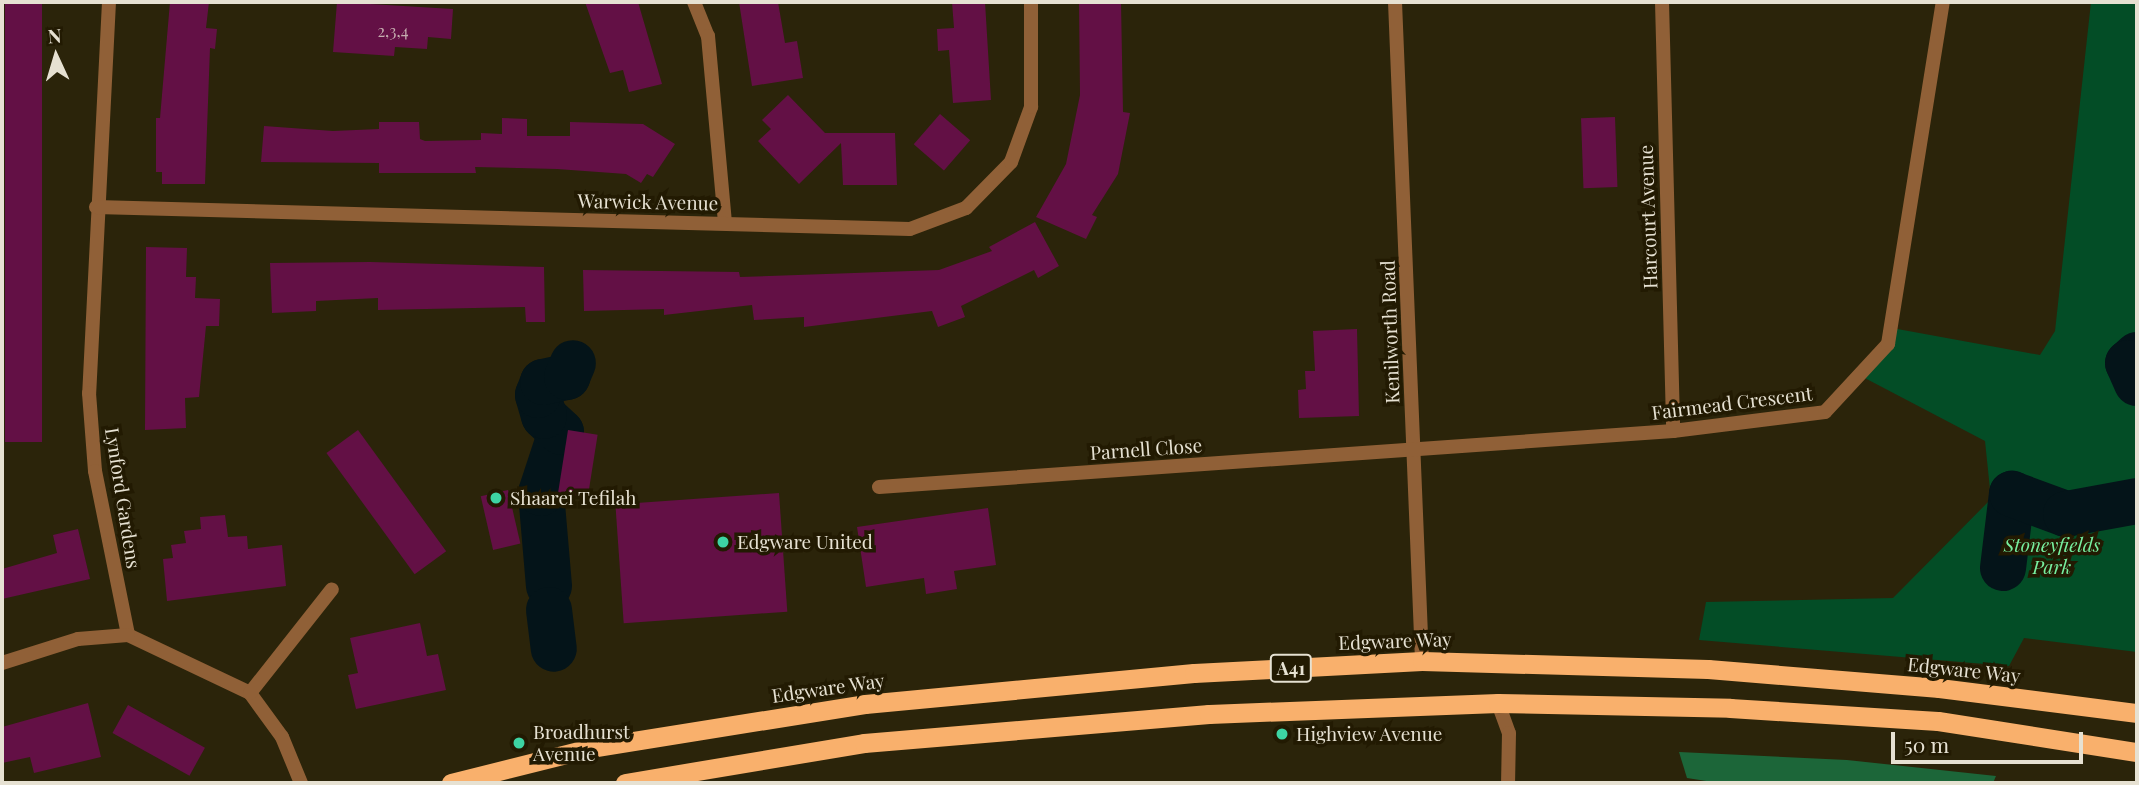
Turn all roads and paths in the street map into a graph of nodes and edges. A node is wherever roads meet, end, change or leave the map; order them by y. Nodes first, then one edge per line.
1 (110, 2) edge
2 (694, 2) edge
3 (1031, 2) edge
4 (1395, 2) edge
5 (1662, 2) edge
6 (1944, 2) edge
7 (96, 207) junction
8 (725, 223) junction
9 (1673, 431) junction
10 (1415, 450) junction
11 (879, 487) dead end
12 (332, 589) dead end
13 (128, 635) junction
14 (1422, 661) junction
15 (2, 663) edge
16 (250, 694) junction
17 (1498, 703) junction
18 (2137, 713) edge
19 (2137, 752) edge
20 (301, 783) edge
21 (451, 783) edge
22 (625, 783) edge
23 (1508, 783) edge

1 - 7 street, Lynford Gardens
2 - 8 street
3 - 8 street, Warwick Avenue
4 - 10 street, Kenilworth Road
5 - 9 street, Harcourt Avenue
6 - 9 street, Fairmead Crescent
7 - 8 street, Warwick Avenue
7 - 13 street, Lynford Gardens
9 - 10 street, Fairmead Crescent
10 - 11 street, Parnell Close
10 - 14 street, Kenilworth Road
12 - 16 street
13 - 15 street
13 - 16 street
14 - 18 highway, Edgware Way / A41
14 - 21 highway, Edgware Way / A41
16 - 20 street
17 - 19 highway, A41
17 - 22 highway, A41
17 - 23 street

